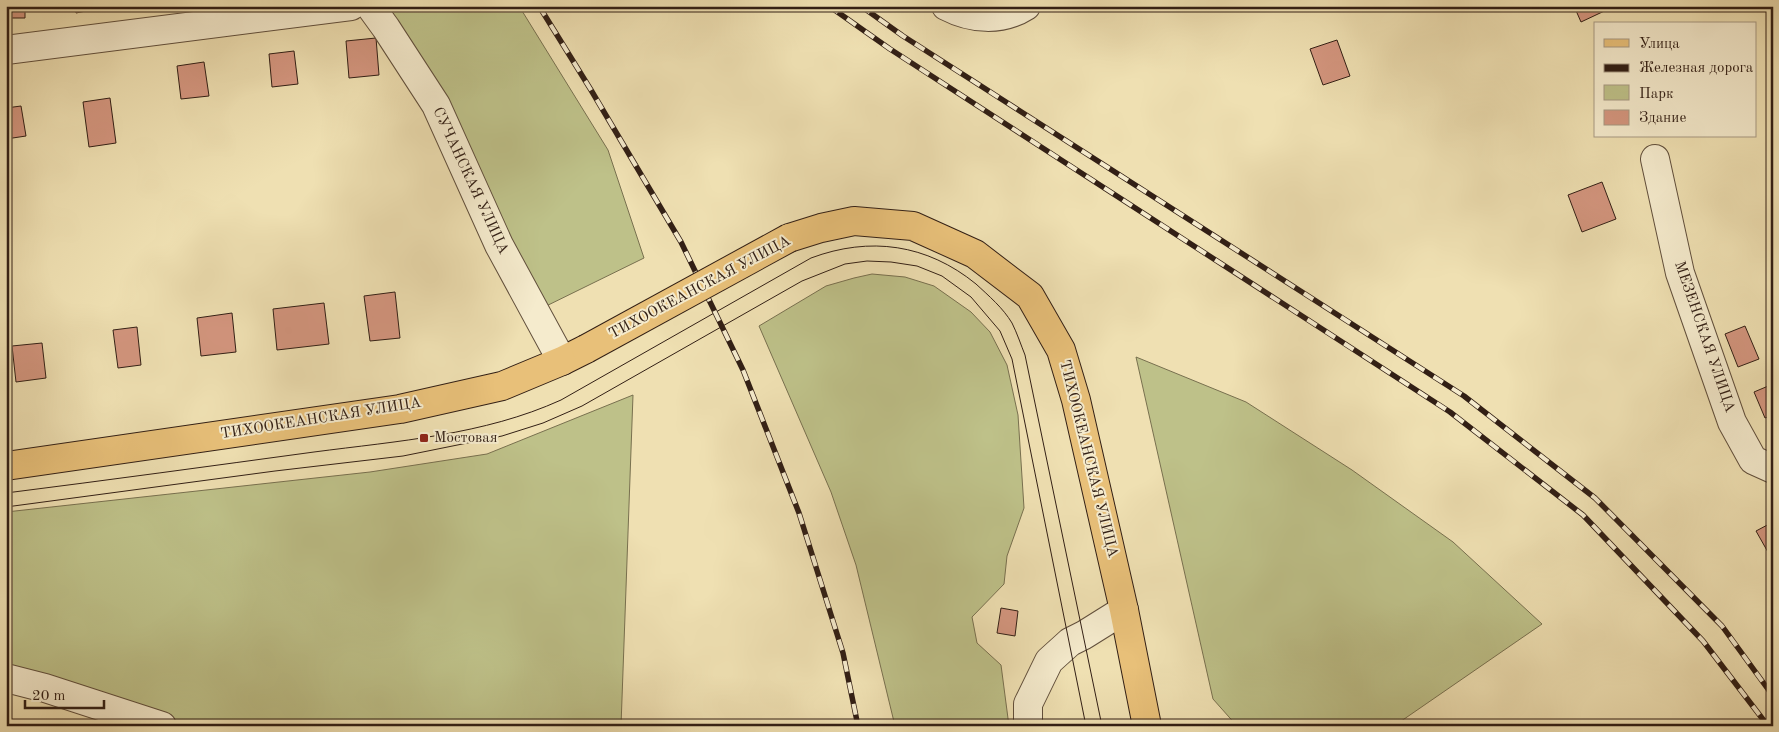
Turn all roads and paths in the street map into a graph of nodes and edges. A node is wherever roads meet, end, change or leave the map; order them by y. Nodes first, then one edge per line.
1 (351, 6) edge
2 (370, 6) edge
3 (953, 8) edge
4 (1022, 9) edge
5 (6, 50) edge
6 (1655, 159) dead end
7 (562, 361) junction
8 (6, 466) edge
9 (1773, 469) edge
10 (1124, 610) junction
11 (6, 678) edge
12 (162, 726) edge
13 (1028, 726) edge
14 (1147, 726) edge

1 - 5 street
2 - 7 street, СУЧАНСКАЯ УЛИЦА
3 - 4 street
6 - 9 street, МЕЗЕНСКАЯ УЛИЦА
7 - 8 main road, ТИХООКЕАНСКАЯ УЛИЦА
7 - 10 main road, ТИХООКЕАНСКАЯ УЛИЦА, bridge
10 - 13 street
10 - 14 main road, ТИХООКЕАНСКАЯ УЛИЦА
11 - 12 street

